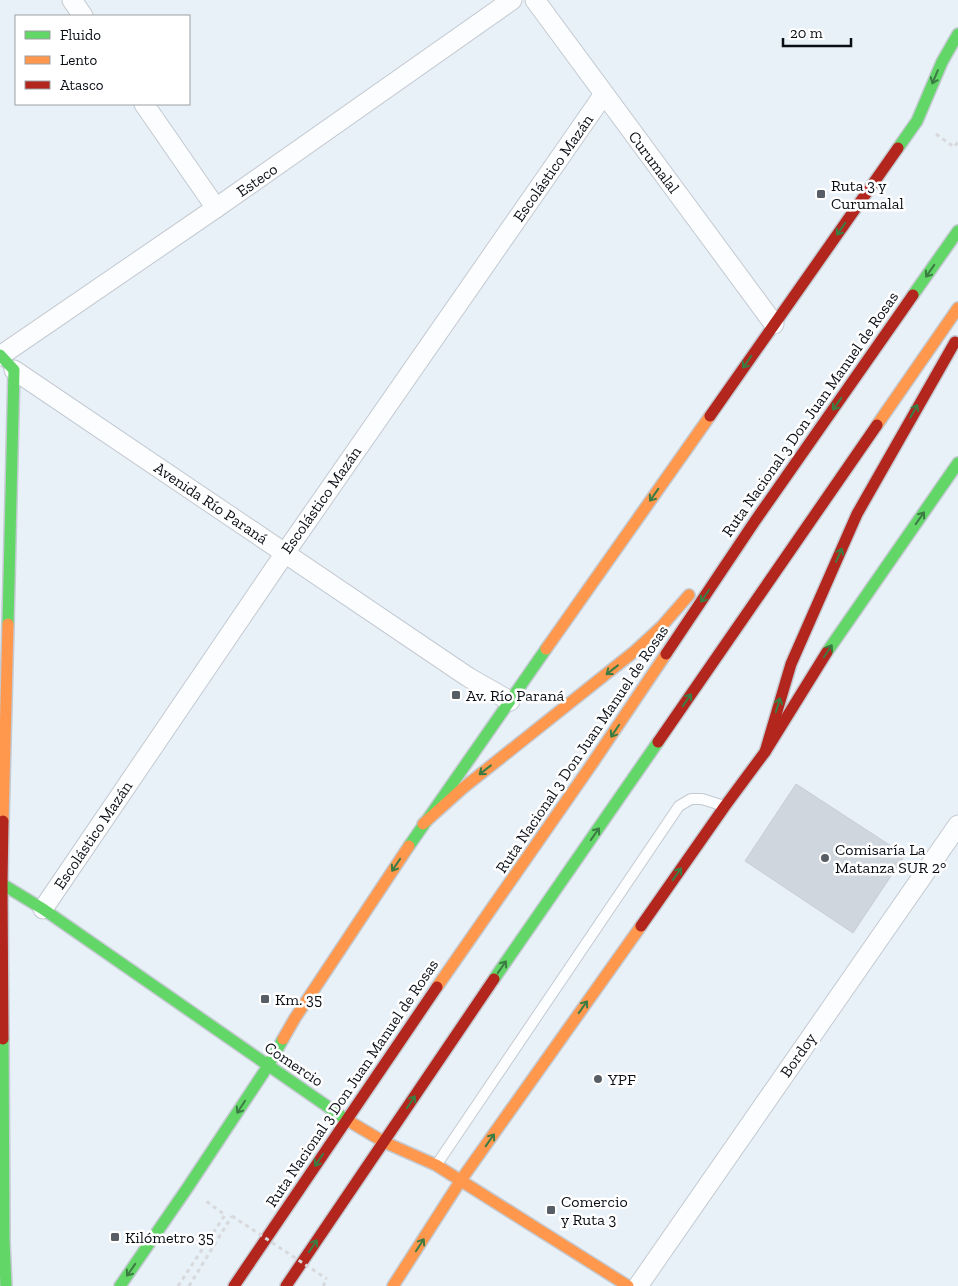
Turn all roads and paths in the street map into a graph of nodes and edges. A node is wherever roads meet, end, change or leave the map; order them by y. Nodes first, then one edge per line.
1 (72, 0) edge
2 (512, 0) edge
3 (535, 0) edge
4 (82, 15) edge
5 (958, 34) edge
6 (604, 94) junction
7 (145, 105) edge
8 (216, 208) junction
9 (958, 231) edge
10 (958, 308) edge
11 (774, 324) junction
12 (958, 336) edge
13 (0, 356) edge
14 (14, 370) junction
15 (958, 463) edge
16 (755, 521) junction
17 (285, 553) junction
18 (510, 701) junction
19 (3, 731) edge
20 (764, 752) junction
21 (725, 806) junction
22 (423, 824) junction
23 (958, 825) edge
24 (2, 884) junction
25 (42, 909) junction
26 (268, 1066) junction
27 (2, 1112) edge
28 (347, 1120) junction
29 (384, 1142) junction
30 (436, 1165) junction
31 (462, 1180) junction
32 (188, 1187) junction
33 (2, 1239) edge
34 (6, 1286) edge
35 (120, 1286) edge
36 (178, 1286) edge
37 (189, 1286) edge
38 (234, 1286) edge
39 (286, 1286) edge
40 (323, 1286) edge
41 (393, 1286) edge
42 (628, 1286) edge
43 (638, 1286) edge

1 - 4 street
2 - 8 street, Esteco
3 - 6 street, Curumalal
5 -> 11 main road
6 - 11 street, Curumalal
6 - 17 street, Escolástico Mazán
7 - 8 street
8 - 13 street, Esteco
9 -> 16 main road, Ruta Nacional 3 Don Juan Manuel de Rosas
29 -> 10 main road
11 -> 18 main road
20 -> 12 main road
13 - 14 main road
14 - 17 street, Avenida Río Paraná
14 - 19 main road
20 -> 15 main road
16 -> 22 main road
16 -> 28 main road, Ruta Nacional 3 Don Juan Manuel de Rosas
17 - 18 street, Avenida Río Paraná
17 - 25 street, Escolástico Mazán
18 - 22 main road
19 - 24 main road
20 - 21 main road
21 - 30 lane
31 -> 21 main road
22 -> 26 main road
23 - 43 street, Bordoy
24 - 25 main road, Comercio
24 - 27 main road
25 - 26 main road, Comercio
26 - 28 main road, Comercio
26 -> 32 main road
27 - 33 main road
28 - 29 main road, Comercio
28 -> 38 main road, Ruta Nacional 3 Don Juan Manuel de Rosas
29 - 30 main road, Comercio
39 -> 29 main road
30 - 31 main road, Comercio
41 -> 31 main road
31 - 42 main road, Comercio
32 -> 35 main road
32 - 36 path
33 - 34 main road
37 - 40 path, bridge

